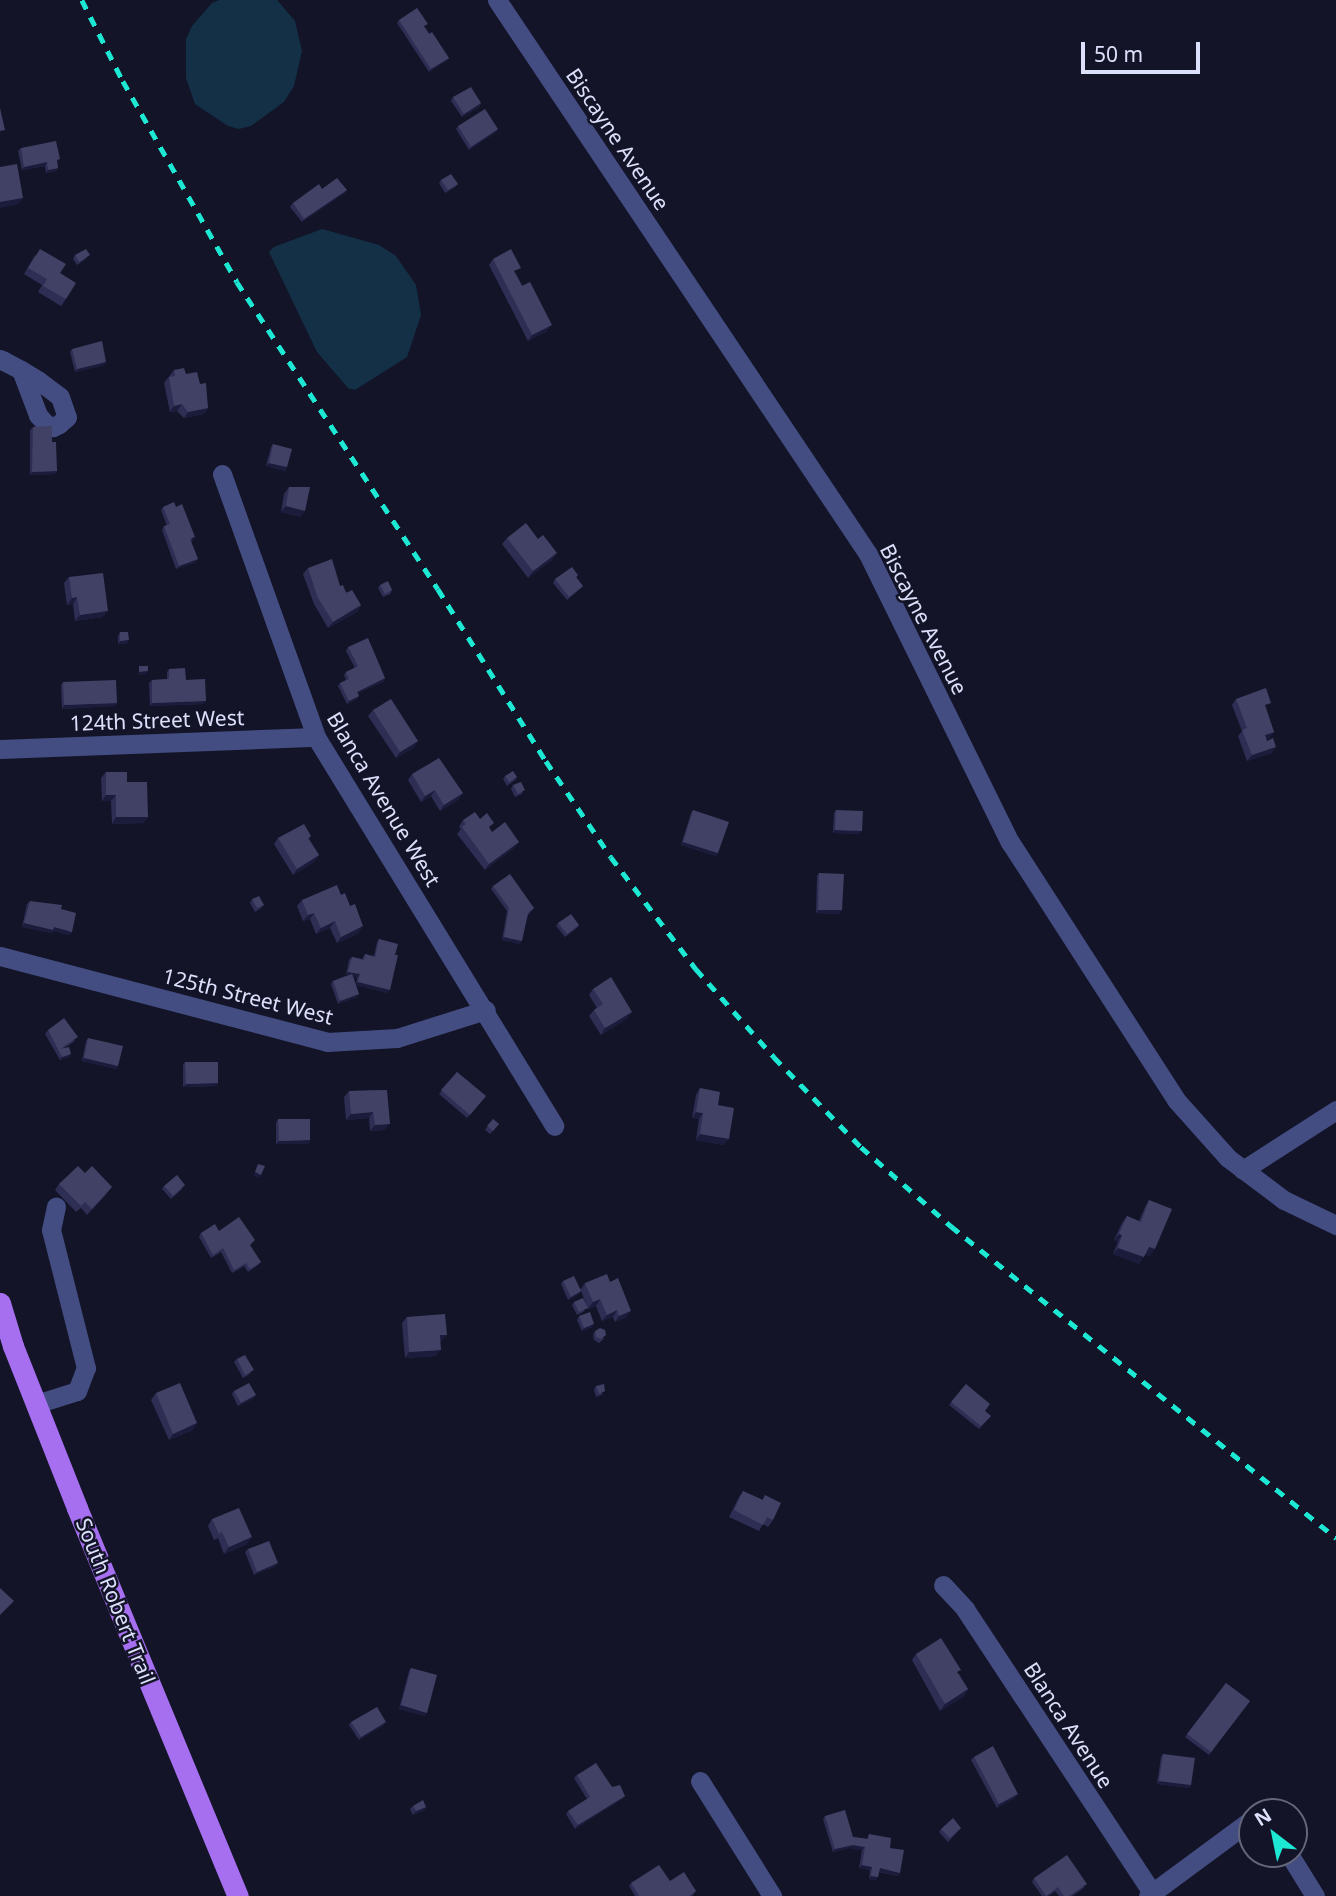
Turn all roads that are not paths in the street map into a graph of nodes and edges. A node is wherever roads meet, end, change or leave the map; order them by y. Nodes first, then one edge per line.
1 (497, 0) edge
2 (0, 359) edge
3 (21, 370) dead end
4 (222, 474) dead end
5 (316, 737) junction
6 (0, 749) edge
7 (0, 956) edge
8 (486, 1010) junction
9 (1336, 1110) edge
10 (554, 1126) dead end
11 (1243, 1170) junction
12 (56, 1207) dead end
13 (1336, 1225) edge
14 (0, 1303) edge
15 (36, 1404) junction
16 (943, 1585) dead end
17 (700, 1781) dead end
18 (1238, 1829) edge
19 (1298, 1868) edge
20 (1150, 1895) edge
21 (238, 1896) edge
22 (772, 1896) edge
23 (1315, 1896) edge

1 - 11 street, Biscayne Avenue
2 - 3 street
4 - 5 street, Blanca Avenue West
5 - 6 street, 124th Street West
5 - 8 street, Blanca Avenue West
7 - 8 street, 125th Street West
8 - 10 street, Blanca Avenue West
9 - 11 street
11 - 13 street, Biscayne Avenue
12 - 15 street
14 - 15 main road, South Robert Trail
15 - 21 main road, South Robert Trail
16 - 20 street, Blanca Avenue
17 - 22 street
18 - 20 street
19 - 23 street

